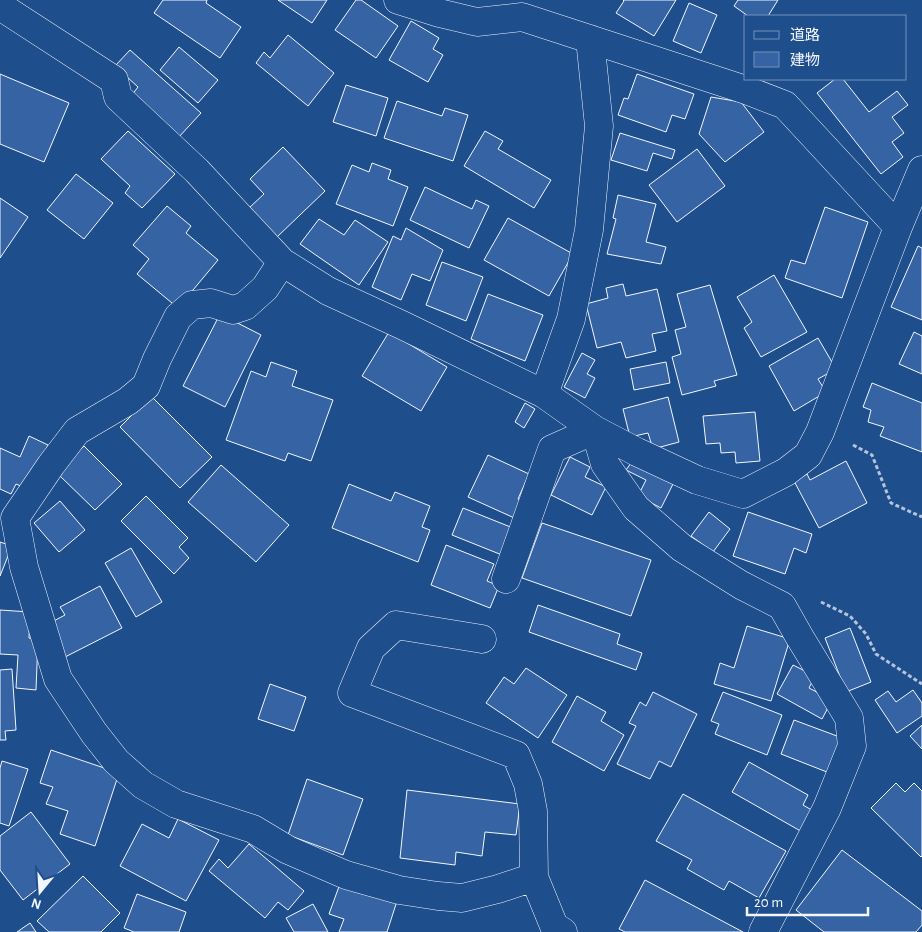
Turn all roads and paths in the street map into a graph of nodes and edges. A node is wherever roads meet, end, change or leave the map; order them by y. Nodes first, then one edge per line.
1 (398, 0) edge
2 (0, 6) edge
3 (493, 10) edge
4 (590, 39) junction
5 (922, 170) edge
6 (898, 227) junction
7 (282, 262) junction
8 (544, 394) junction
9 (595, 430) junction
10 (820, 432) junction
11 (8, 513) edge
12 (922, 516) edge
13 (506, 579) dead end
14 (770, 599) junction
15 (482, 639) dead end
16 (922, 684) edge
17 (534, 877) junction
18 (562, 932) edge
19 (763, 932) edge

1 - 3 street
2 - 7 street
3 - 4 street
4 - 6 street
4 - 8 street
5 - 6 street
6 - 10 street
7 - 8 street
7 - 11 street
8 - 9 street
9 - 10 street
9 - 13 street
9 - 14 street
10 - 12 path
11 - 17 street
14 - 16 path
14 - 19 street
15 - 17 street
17 - 18 street

